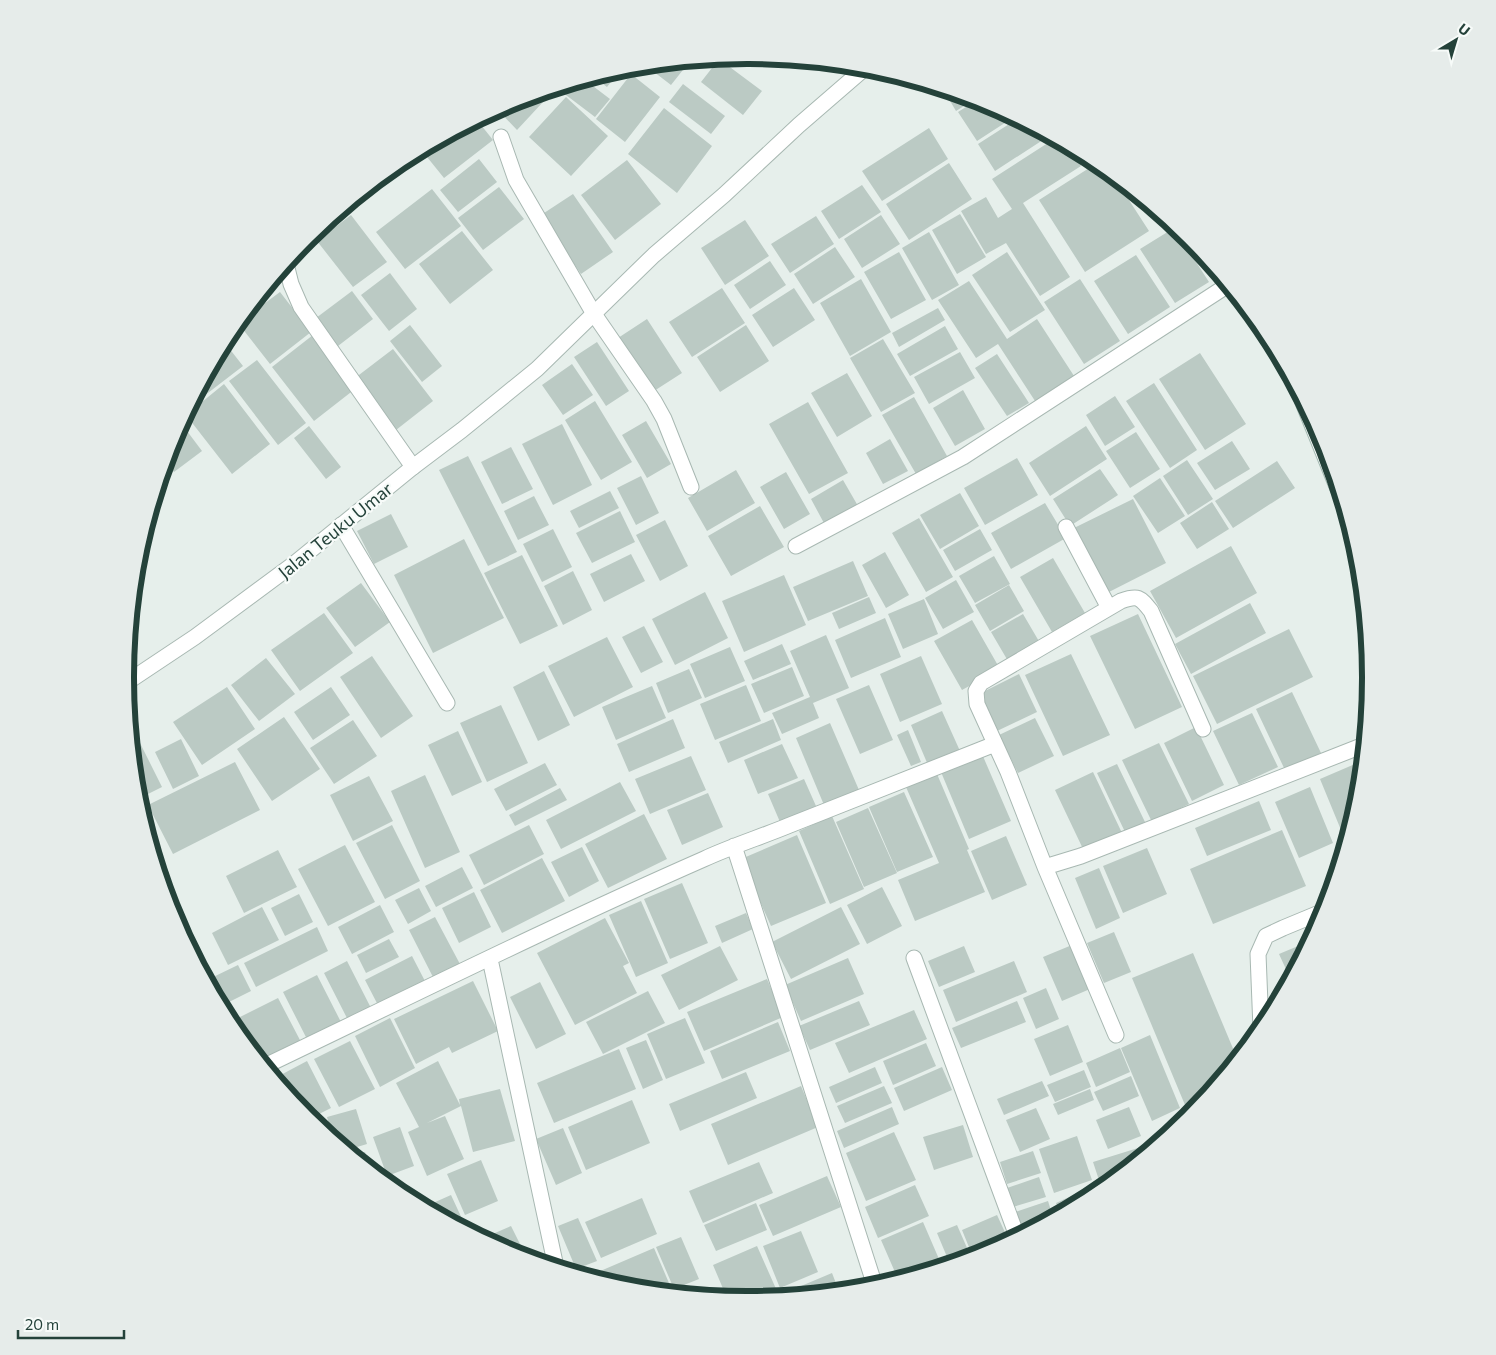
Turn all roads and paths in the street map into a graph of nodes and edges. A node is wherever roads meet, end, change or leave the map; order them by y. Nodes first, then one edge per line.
1 (858, 74) edge
2 (501, 136) dead end
3 (288, 272) edge
4 (1223, 289) edge
5 (594, 314) junction
6 (413, 467) junction
7 (691, 487) dead end
8 (341, 525) junction
9 (1066, 526) dead end
10 (796, 546) dead end
11 (1109, 608) junction
12 (134, 678) edge
13 (447, 703) dead end
14 (1203, 729) dead end
15 (995, 744) junction
16 (1357, 748) edge
17 (734, 846) junction
18 (1045, 867) junction
19 (1313, 915) edge
20 (914, 958) dead end
21 (490, 959) junction
22 (1260, 1014) edge
23 (1116, 1035) dead end
24 (271, 1063) edge
25 (1014, 1230) edge
26 (555, 1260) edge
27 (872, 1278) edge

1 - 5 street, Jalan Teuku Umar
2 - 5 street
3 - 6 street
4 - 10 street
5 - 6 street, Jalan Teuku Umar
5 - 7 street
6 - 8 street, Jalan Teuku Umar
8 - 12 street, Jalan Teuku Umar
8 - 13 street
9 - 11 street
11 - 14 street
11 - 15 street
15 - 17 street
15 - 18 street
16 - 18 street
17 - 21 street
17 - 27 street
18 - 23 street
19 - 22 street
20 - 25 street
21 - 24 street
21 - 26 street

